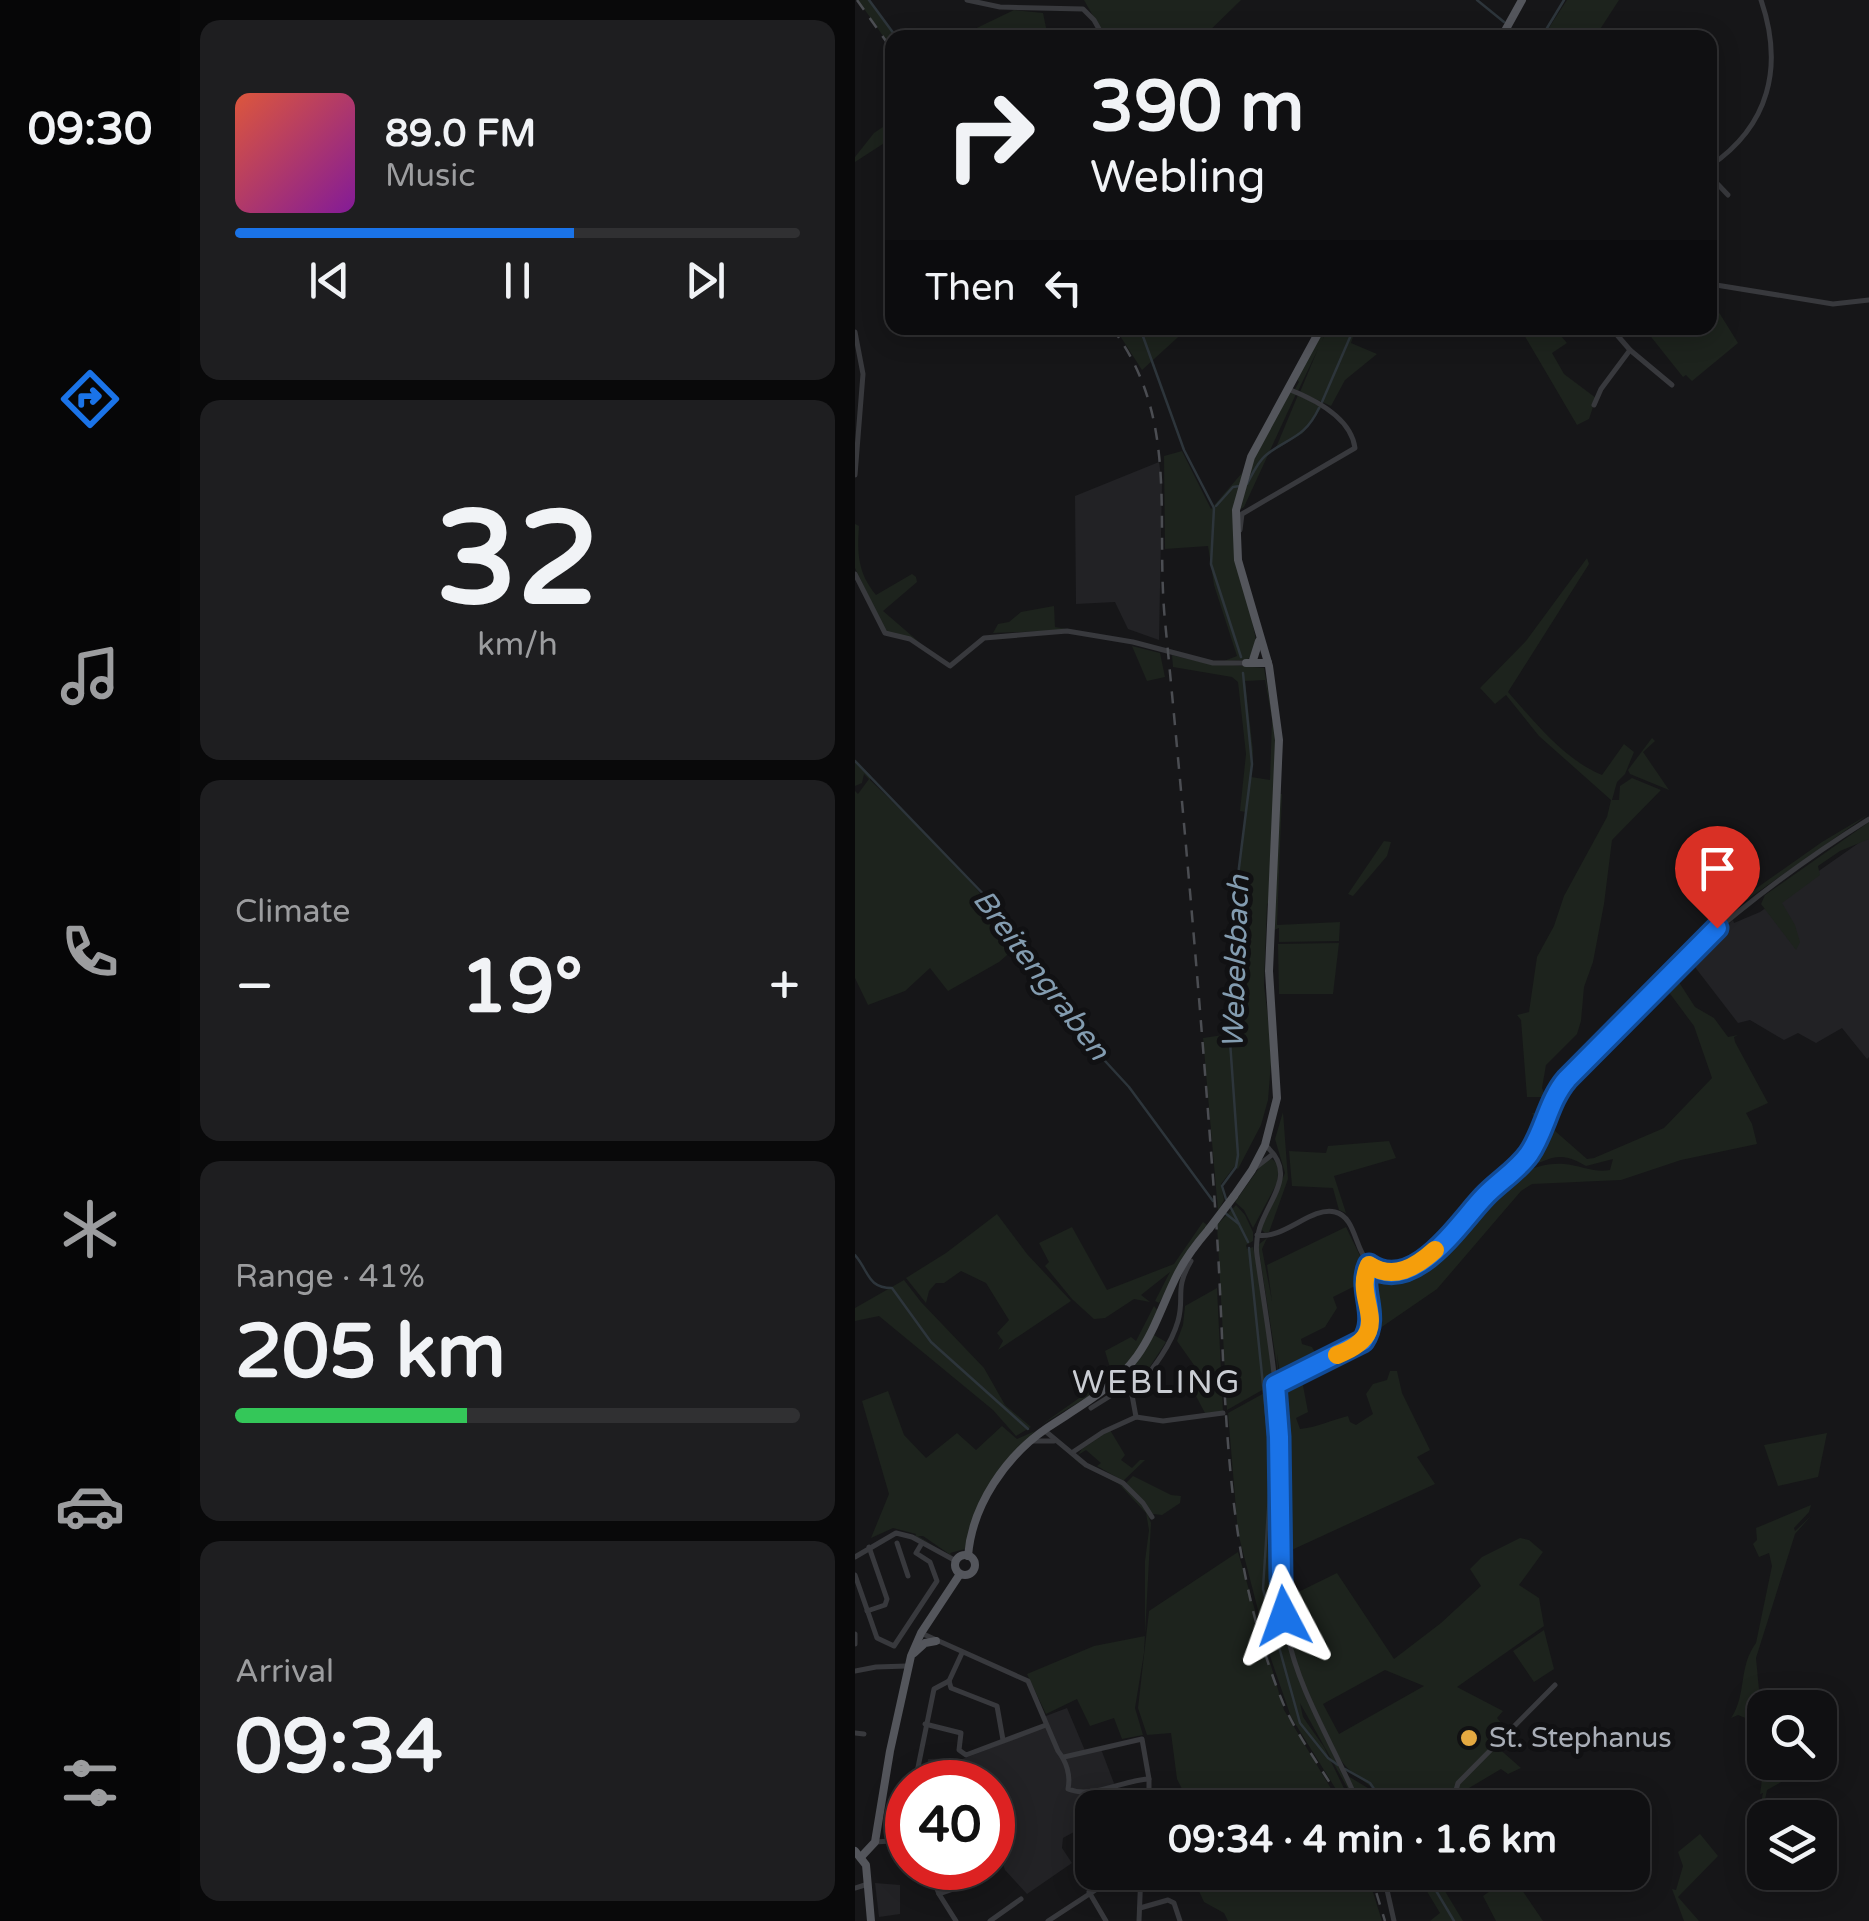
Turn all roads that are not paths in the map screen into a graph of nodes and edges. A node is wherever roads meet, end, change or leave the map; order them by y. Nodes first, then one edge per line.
1 (967, 0) edge
2 (1081, 0) edge
3 (1522, 0) edge
4 (1761, 0) edge
5 (1085, 9) junction
6 (1099, 30) edge
7 (1505, 30) edge
8 (1717, 160) edge
9 (1717, 184) edge
10 (1727, 195) dead end
11 (1717, 285) edge
12 (1869, 300) edge
13 (855, 332) edge
14 (1317, 335) edge
15 (1617, 335) edge
16 (1630, 350) junction
17 (1672, 385) dead end
18 (1289, 389) junction
19 (1594, 405) dead end
20 (855, 476) edge
21 (1238, 560) junction
22 (855, 574) edge
23 (1260, 635) junction
24 (1267, 660) junction
25 (1250, 662) junction
26 (1869, 819) edge
27 (1265, 1145) junction
28 (1274, 1153) junction
29 (1253, 1170) junction
30 (1257, 1234) junction
31 (1190, 1258) junction
32 (1369, 1265) junction
33 (1275, 1385) junction
34 (1132, 1396) junction
35 (1091, 1408) dead end
36 (1223, 1413) dead end
37 (1136, 1417) junction
38 (1043, 1430) junction
39 (1052, 1441) junction
40 (1030, 1442) junction
41 (1073, 1452) junction
42 (1151, 1517) dead end
43 (897, 1543) dead end
44 (922, 1543) junction
45 (869, 1547) junction
46 (917, 1553) junction
47 (968, 1556) junction
48 (855, 1557) edge
49 (956, 1561) junction
50 (904, 1564) junction
51 (961, 1574) junction
52 (855, 1575) edge
53 (908, 1576) dead end
54 (867, 1611) junction
55 (921, 1633) junction
56 (855, 1634) edge
57 (936, 1641) junction
58 (855, 1644) edge
59 (961, 1654) junction
60 (911, 1656) junction
61 (907, 1666) junction
62 (855, 1671) edge
63 (949, 1681) junction
64 (1555, 1685) dead end
65 (925, 1724) junction
66 (1046, 1725) junction
67 (855, 1733) edge
68 (864, 1734) dead end
69 (1003, 1740) junction
70 (1064, 1757) junction
71 (919, 1760) edge
72 (1149, 1779) junction
73 (1149, 1790) edge
74 (1351, 1790) edge
75 (1455, 1790) edge
76 (885, 1841) edge
77 (875, 1842) junction
78 (858, 1854) edge
79 (868, 1884) junction
80 (855, 1888) edge
81 (937, 1890) edge
82 (950, 1890) edge
83 (1092, 1890) edge
84 (1141, 1890) edge
85 (1387, 1890) edge
86 (1089, 1892) junction
87 (939, 1894) junction
88 (1021, 1899) dead end
89 (1141, 1908) junction
90 (871, 1921) edge
91 (955, 1921) edge
92 (990, 1921) edge
93 (1048, 1921) edge
94 (1106, 1921) edge
95 (1139, 1921) edge
96 (1180, 1921) edge
97 (1394, 1921) edge

1 - 5 street
2 - 5 street
3 - 7 main road
4 - 8 street
5 - 6 street
9 - 10 street
11 - 12 street
13 - 20 street
14 - 18 main road
15 - 16 street
16 - 17 street
16 - 19 street
18 - 21 main road
18 - 21 street
21 - 23 main road
22 - 25 street
23 - 24 main road
23 - 25 main road
24 - 25 main road
24 - 27 main road
26 - 32 street
27 - 28 street
27 - 29 main road
28 - 29 street
28 - 30 street
29 - 31 main road, bridge
30 - 32 street
30 - 33 street
31 - 34 street
31 - 38 main road
32 - 33 street
33 - 74 street
34 - 35 street
34 - 37 street
36 - 37 street
37 - 41 street
38 - 39 street
38 - 40 main road
39 - 40 street
39 - 41 street
40 - 47 main road
41 - 42 street
43 - 50 street
44 - 45 street
44 - 46 street
44 - 49 street
45 - 48 street
45 - 54 street
46 - 50 street
46 - 54 street
47 - 49 main road
47 - 51 main road
49 - 51 main road
50 - 53 street
51 - 55 main road
52 - 54 street
55 - 57 street
55 - 60 main road
56 - 58 street
57 - 59 street
57 - 60 main road
59 - 63 street
59 - 66 street
60 - 61 main road
61 - 62 street
61 - 77 main road
63 - 65 street
63 - 69 street
64 - 75 street
65 - 69 street
65 - 71 street
66 - 69 street
66 - 70 street
67 - 68 street
70 - 72 street
70 - 72 street
72 - 73 street
76 - 77 street
77 - 78 main road
78 - 79 main road
79 - 80 street
79 - 90 main road
81 - 87 street
82 - 87 street
83 - 86 street
84 - 89 street
85 - 97 street
86 - 93 street
86 - 94 street
87 - 91 street
88 - 92 street
89 - 95 street
89 - 96 street

